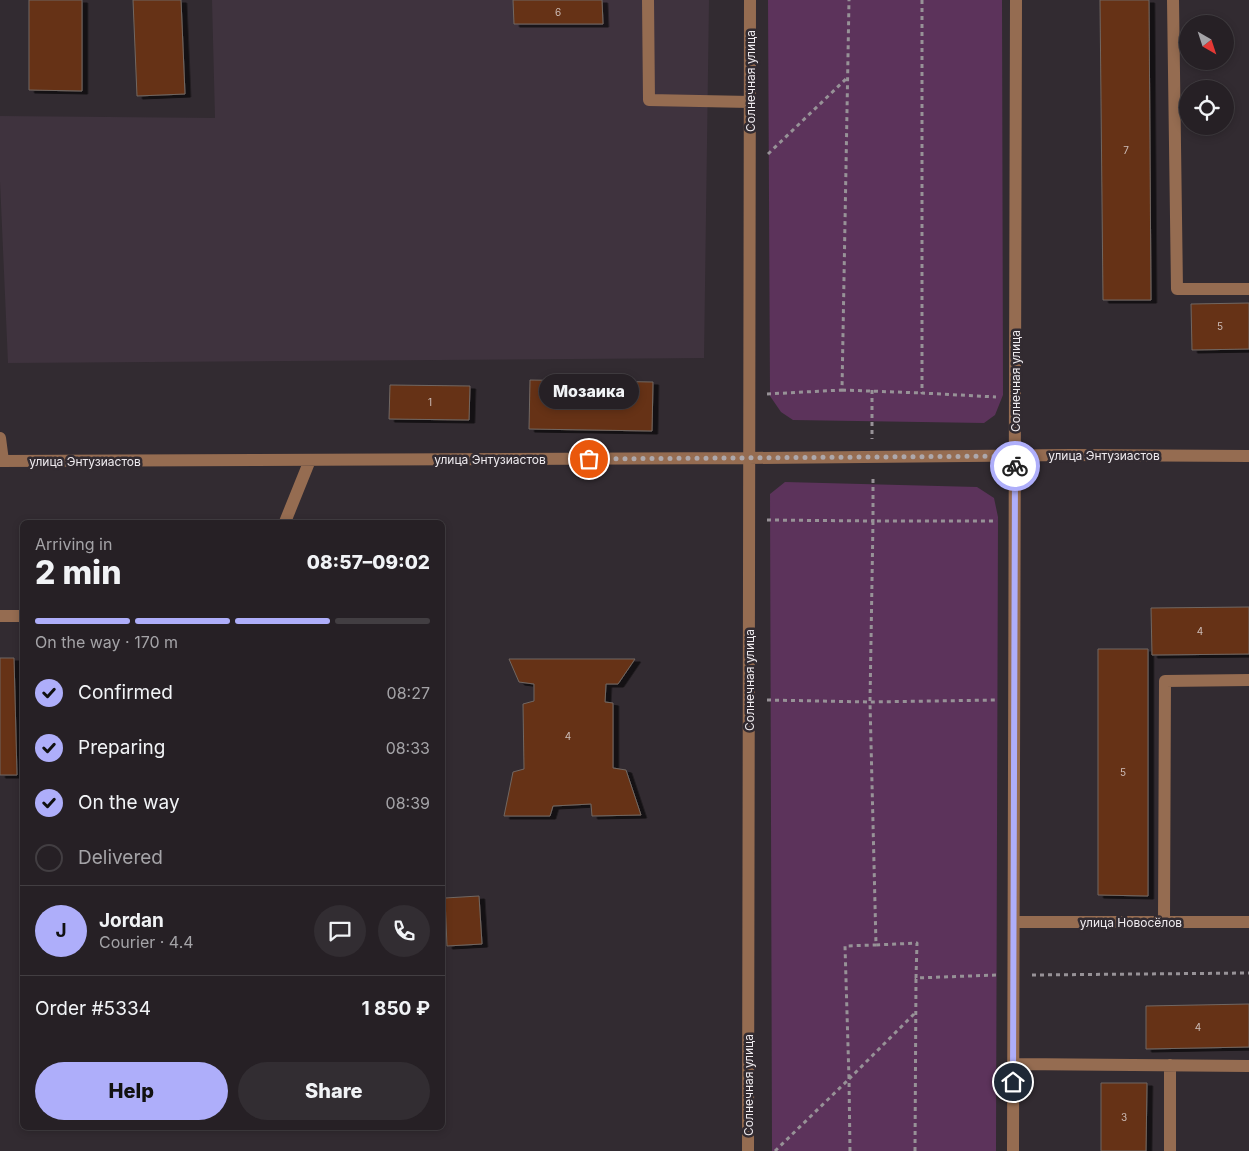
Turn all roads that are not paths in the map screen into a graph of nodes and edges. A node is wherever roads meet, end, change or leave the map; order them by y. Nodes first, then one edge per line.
1 (648, 0) edge
2 (750, 0) edge
3 (1016, 0) edge
4 (1173, 0) edge
5 (750, 102) junction
6 (1249, 289) edge
7 (0, 438) edge
8 (1015, 456) junction
9 (1249, 456) edge
10 (749, 458) junction
11 (310, 460) junction
12 (1, 461) edge
13 (285, 520) edge
14 (0, 616) edge
15 (20, 616) edge
16 (1249, 680) edge
17 (1014, 922) junction
18 (1164, 922) junction
19 (1249, 922) edge
20 (1013, 1064) junction
21 (1170, 1065) junction
22 (1249, 1066) edge
23 (748, 1151) edge
24 (1013, 1151) edge
25 (1170, 1151) edge

1 - 5 street
2 - 5 street, Солнечная улица
3 - 8 street, Солнечная улица
4 - 6 street
5 - 10 street, Солнечная улица
7 - 12 street
8 - 9 street, улица Энтузиастов
8 - 10 street, улица Энтузиастов
8 - 17 street, Солнечная улица
10 - 11 street, улица Энтузиастов
10 - 23 street, Солнечная улица
11 - 12 street, улица Энтузиастов
11 - 13 street
14 - 15 street
16 - 18 street
17 - 18 street, улица Новосёлов
17 - 20 street, Солнечная улица
18 - 19 street, улица Новосёлов
20 - 21 street
20 - 24 street, Солнечная улица
21 - 22 street
21 - 25 street

